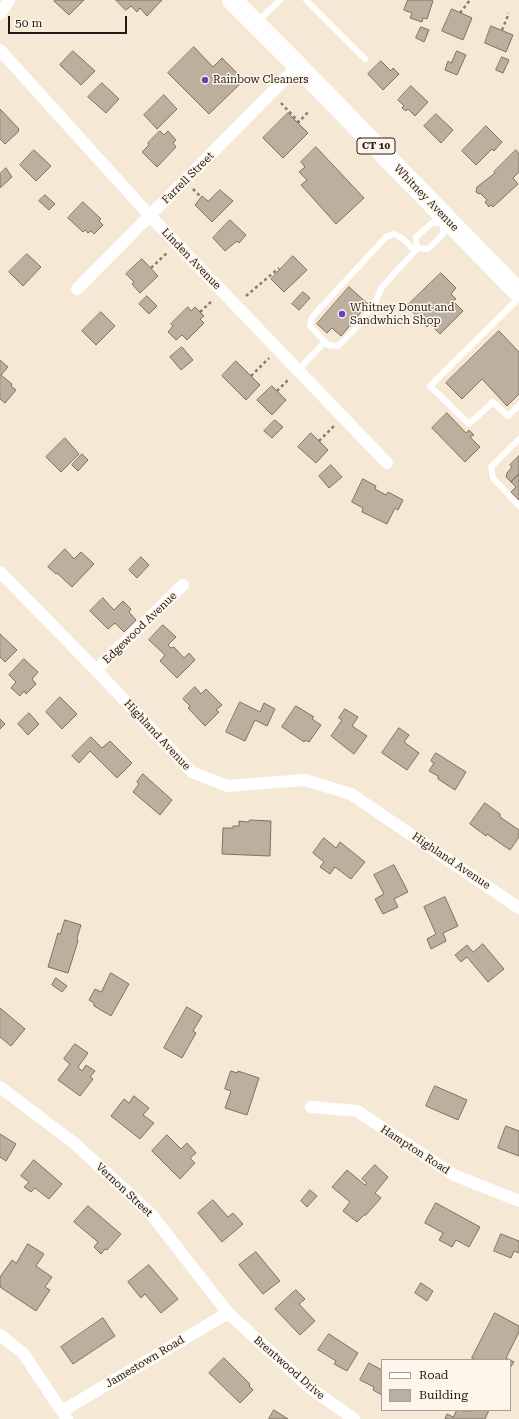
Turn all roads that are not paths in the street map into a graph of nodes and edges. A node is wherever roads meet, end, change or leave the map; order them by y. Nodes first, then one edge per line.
1 (9, 0) edge
2 (232, 0) edge
3 (280, 0) edge
4 (306, 0) edge
5 (0, 14) edge
6 (256, 24) junction
7 (0, 50) edge
8 (365, 59) dead end
9 (298, 66) junction
10 (150, 216) junction
11 (445, 221) junction
12 (416, 250) junction
13 (77, 289) dead end
14 (519, 293) edge
15 (519, 298) edge
16 (325, 342) junction
17 (298, 370) junction
18 (519, 405) edge
19 (519, 439) edge
20 (387, 463) dead end
21 (519, 506) edge
22 (0, 572) edge
23 (183, 585) dead end
24 (96, 670) junction
25 (519, 908) edge
26 (0, 1087) edge
27 (311, 1107) dead end
28 (519, 1200) edge
29 (228, 1313) junction
30 (0, 1335) edge
31 (64, 1415) edge
32 (354, 1419) edge

1 - 5 street
2 - 6 main road, Whitney Avenue / CT 10
3 - 6 lane
4 - 8 lane
6 - 9 main road, Whitney Avenue / CT 10
7 - 10 street, Linden Avenue
9 - 10 street, Farrell Street
9 - 11 main road, Whitney Avenue / CT 10
10 - 13 street, Farrell Street
10 - 17 street, Linden Avenue
11 - 12 lane
11 - 12 lane
11 - 14 main road, Whitney Avenue / CT 10
12 - 16 lane
12 - 16 lane
15 - 18 lane
16 - 17 lane
17 - 20 street, Linden Avenue
19 - 21 lane
22 - 24 street, Highland Avenue
23 - 24 street, Edgewood Avenue
24 - 25 street, Highland Avenue
26 - 29 street, Vernon Street
27 - 28 street, Hampton Road
29 - 31 street, Jamestown Road
29 - 32 street, Brentwood Drive
30 - 31 street

